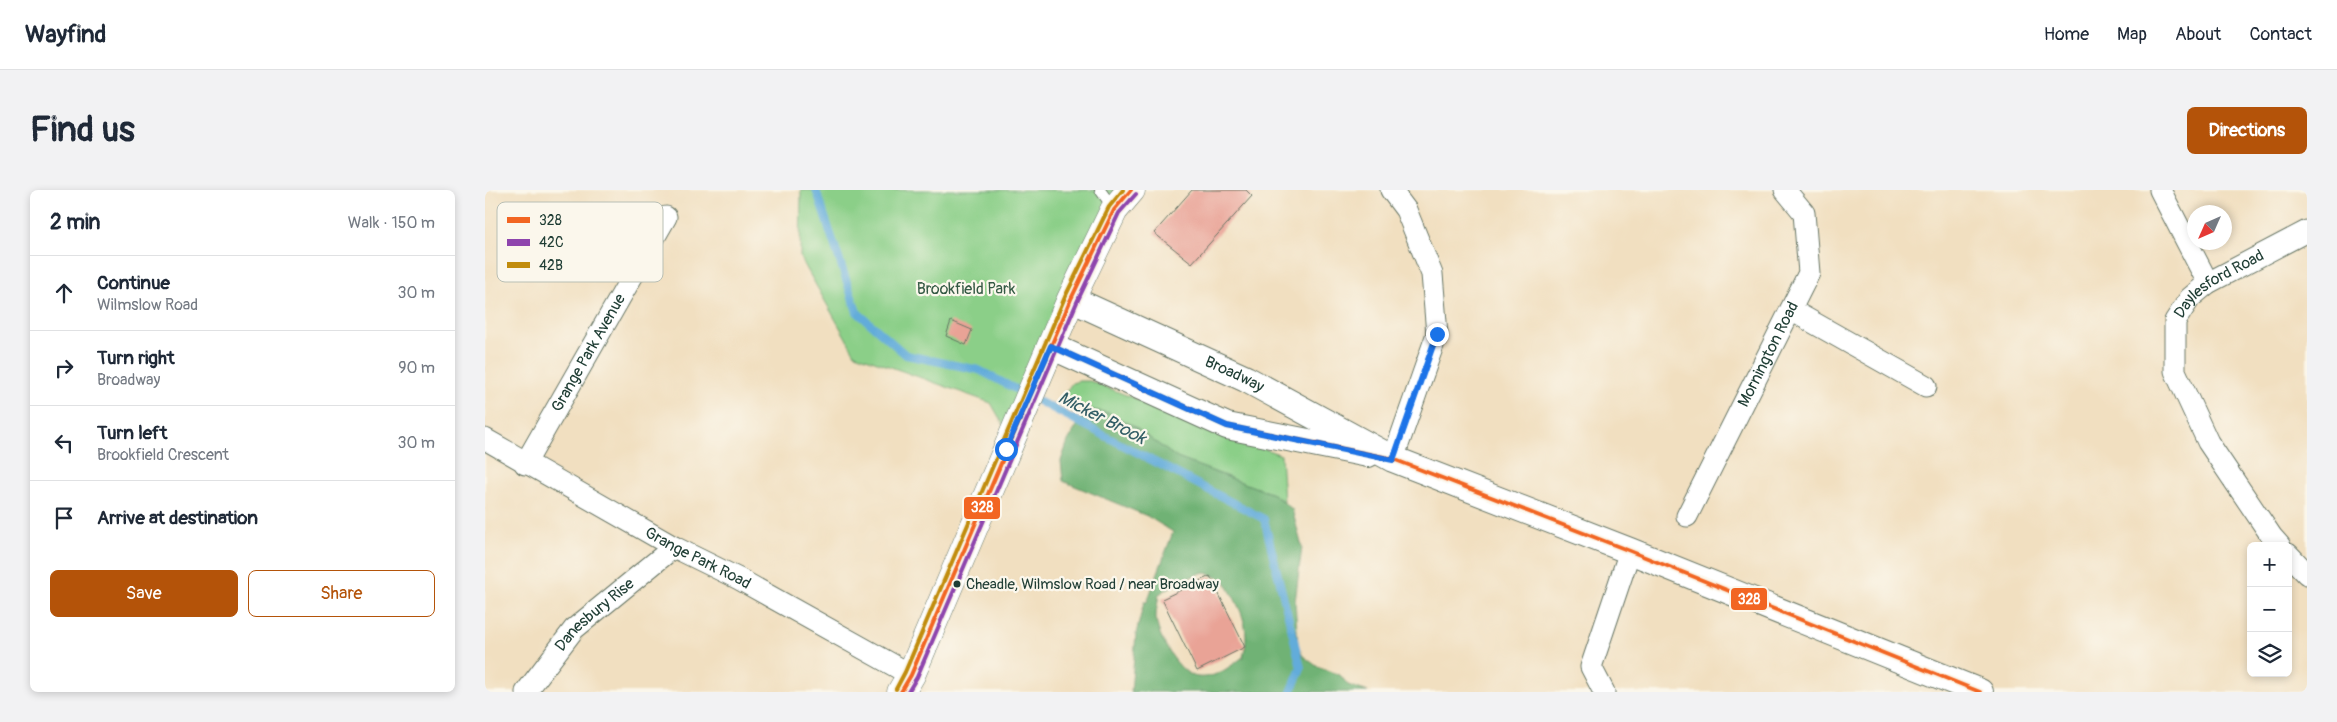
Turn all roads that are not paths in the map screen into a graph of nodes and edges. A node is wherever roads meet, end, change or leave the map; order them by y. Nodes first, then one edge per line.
1 (1391, 190) edge
2 (1785, 190) edge
3 (2160, 190) edge
4 (1115, 197) edge
5 (666, 217) dead end
6 (663, 222) edge
7 (2307, 231) edge
8 (629, 282) edge
9 (2208, 283) junction
10 (1071, 299) junction
11 (1791, 310) junction
12 (1045, 358) junction
13 (1926, 386) dead end
14 (485, 439) edge
15 (1393, 460) junction
16 (525, 464) junction
17 (1687, 516) dead end
18 (2276, 542) edge
19 (674, 547) junction
20 (1630, 551) junction
21 (2292, 558) edge
22 (2307, 574) edge
23 (906, 684) edge
24 (526, 692) edge
25 (1604, 692) edge
26 (1980, 692) edge

1 - 15 street
2 - 11 street, Mornington Road
3 - 9 street
4 - 10 main road
5 - 6 street, Grange Park Avenue
7 - 9 street, Daylesford Road
8 - 16 street, Grange Park Avenue
9 - 18 street, Daylesford Road
10 - 12 main road
10 - 15 street, Broadway
11 - 13 street
11 - 17 street, Mornington Road
12 - 15 street, Broadway
12 - 23 main road
14 - 16 street, Grange Park Road
15 - 20 street, Broadway
16 - 19 street, Grange Park Road
19 - 23 street, Grange Park Road
19 - 24 street, Danesbury Rise
20 - 25 street
20 - 26 street, Broadway
21 - 22 street

